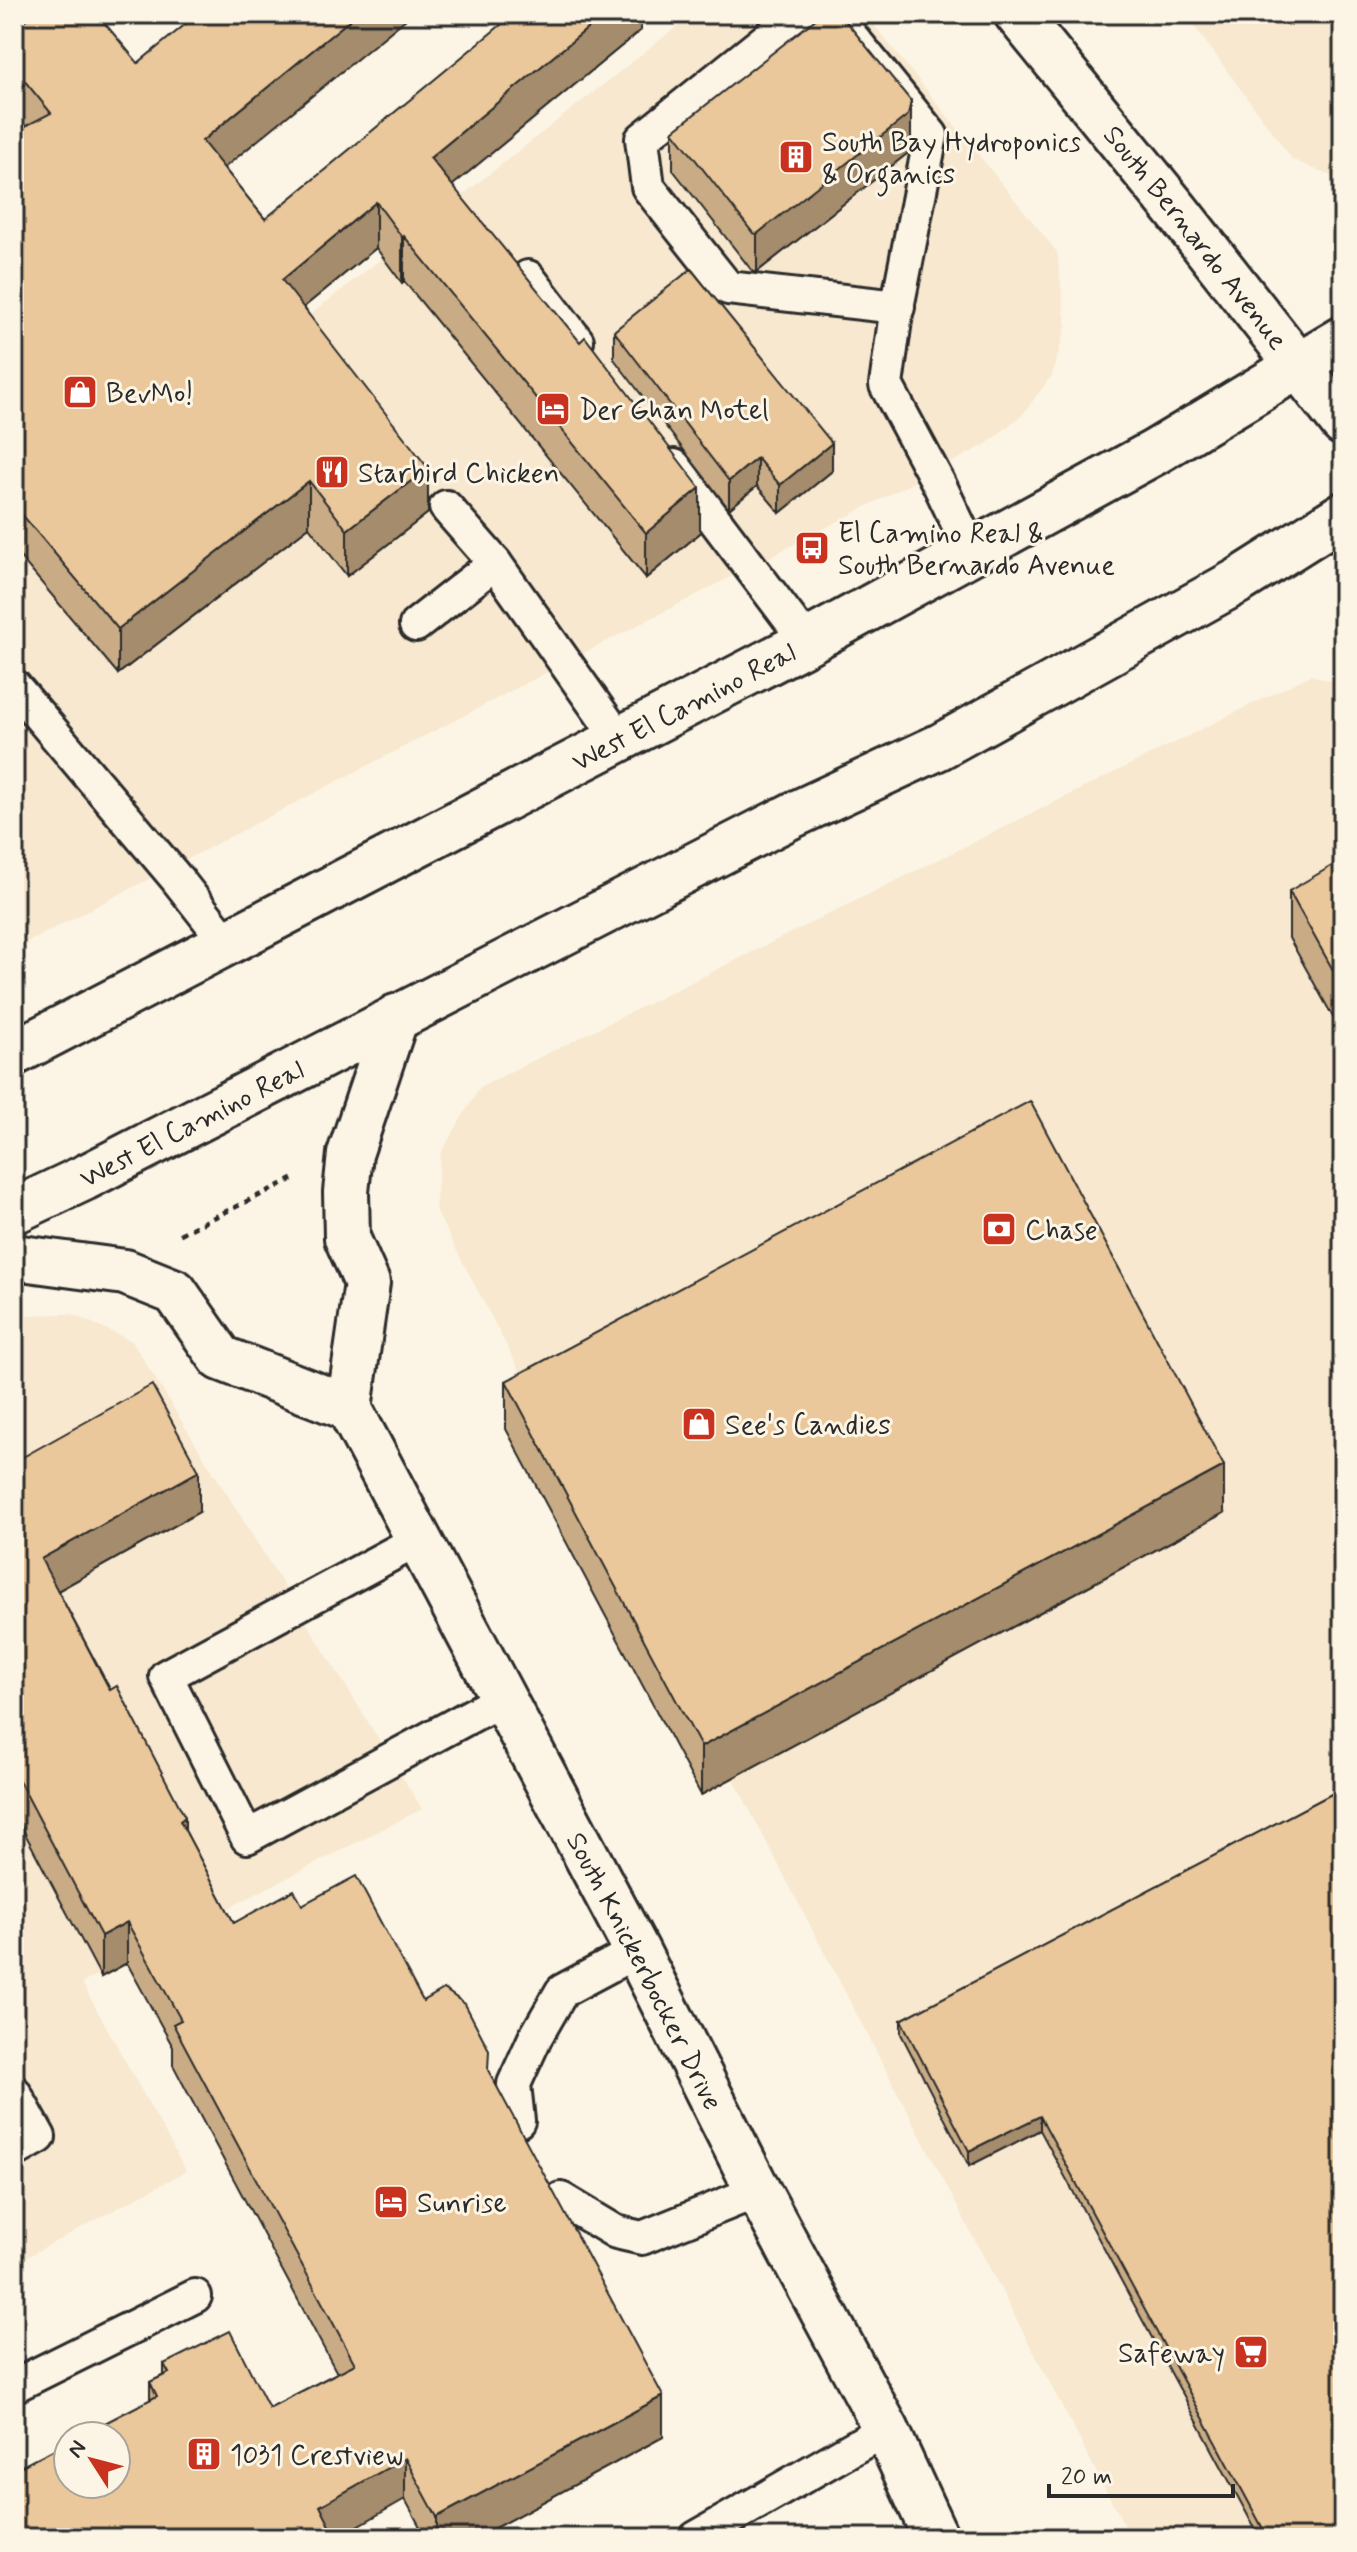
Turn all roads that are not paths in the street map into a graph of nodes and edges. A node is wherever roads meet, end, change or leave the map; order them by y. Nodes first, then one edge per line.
1 (798, 14) edge
2 (833, 14) edge
3 (1017, 14) edge
4 (528, 277) edge
5 (898, 307) junction
6 (1343, 339) edge
7 (595, 364) edge
8 (1299, 367) junction
9 (1343, 423) edge
10 (653, 439) edge
11 (446, 507) dead end
12 (1343, 515) edge
13 (972, 553) junction
14 (495, 563) junction
15 (416, 625) dead end
16 (807, 642) junction
17 (14, 686) edge
18 (619, 739) junction
19 (228, 944) junction
20 (396, 1017) junction
21 (14, 1053) edge
22 (14, 1211) edge
23 (14, 1257) edge
24 (349, 1408) junction
25 (420, 1539) junction
26 (504, 1698) junction
27 (637, 1951) junction
28 (14, 2092) edge
29 (518, 2121) edge
30 (14, 2151) edge
31 (758, 2191) junction
32 (561, 2199) edge
33 (195, 2296) dead end
34 (14, 2386) edge
35 (886, 2429) junction
36 (714, 2533) edge
37 (936, 2538) edge

1 - 5 lane
2 - 5 lane
3 - 8 main road, South Bernardo Avenue
4 - 7 lane
5 - 13 lane
6 - 8 main road, West El Camino Real
8 - 9 main road, South Bernardo Avenue
8 - 13 main road, West El Camino Real
10 - 16 lane
11 - 14 lane
12 - 20 main road, West El Camino Real
13 - 16 main road, West El Camino Real
14 - 15 lane
14 - 18 lane
16 - 18 main road, West El Camino Real
17 - 19 lane
18 - 19 main road, West El Camino Real
19 - 21 main road, West El Camino Real
20 - 22 main road, West El Camino Real
20 - 24 main road
23 - 24 main road
24 - 25 main road, South Knickerbocker Drive
25 - 26 main road, South Knickerbocker Drive
25 - 26 lane
26 - 27 main road, South Knickerbocker Drive
27 - 29 lane
27 - 31 main road, South Knickerbocker Drive
28 - 30 lane
31 - 32 lane
31 - 35 main road, South Knickerbocker Drive
33 - 34 lane
35 - 36 lane
35 - 37 main road, South Knickerbocker Drive

